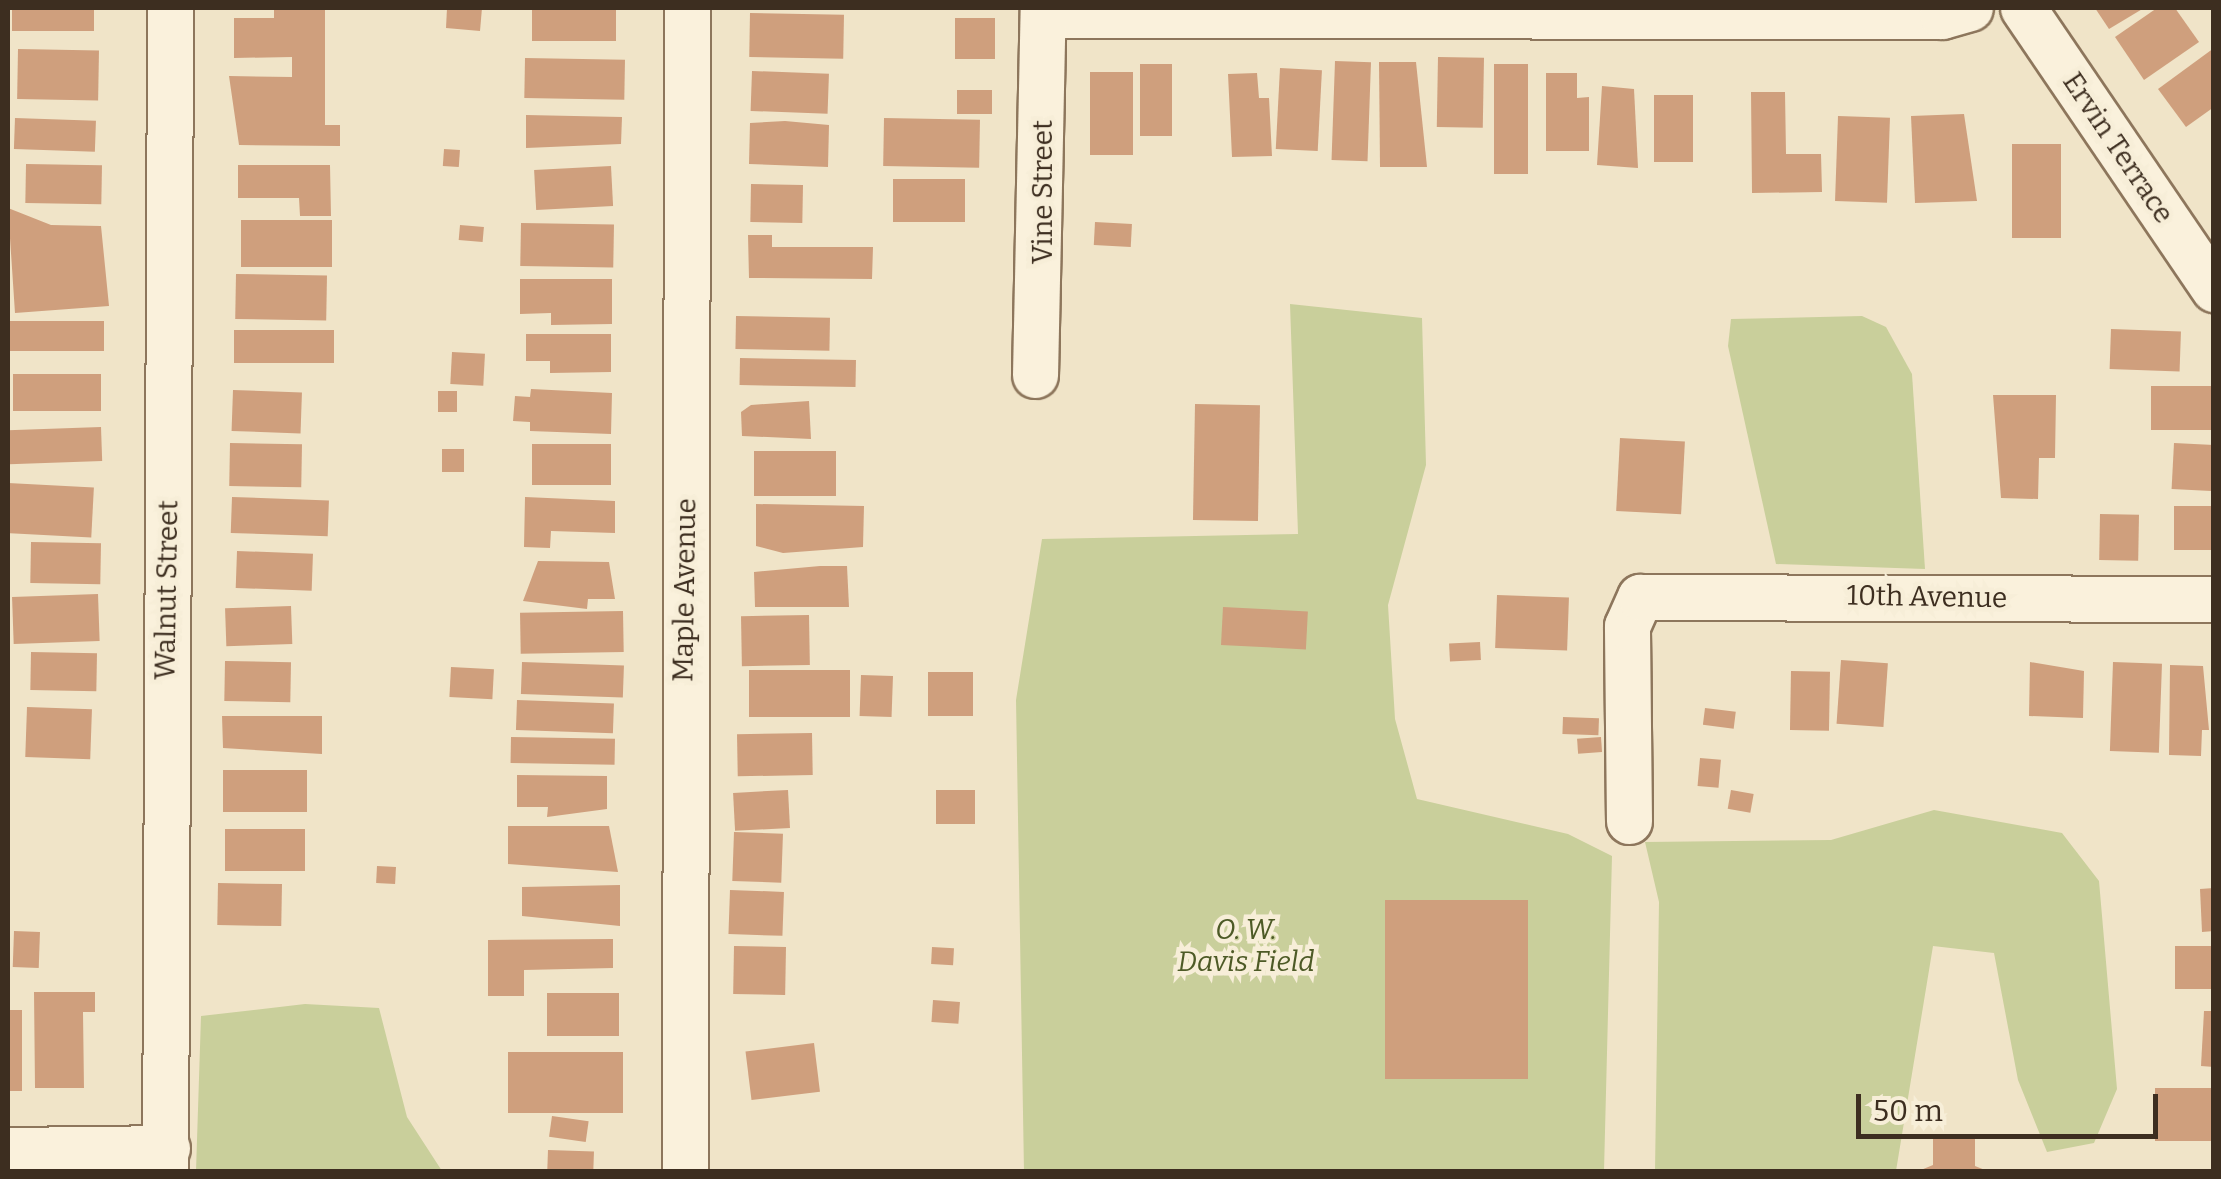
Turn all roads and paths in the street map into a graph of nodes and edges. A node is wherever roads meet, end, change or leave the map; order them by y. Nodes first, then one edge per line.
1 (170, 8) edge
2 (687, 8) edge
3 (1970, 8) edge
4 (2023, 8) edge
5 (1043, 11) edge
6 (2214, 288) edge
7 (1035, 375) dead end
8 (2214, 599) edge
9 (1629, 821) dead end
10 (8, 1150) edge
11 (166, 1160) edge
12 (685, 1172) edge

1 - 11 street, Walnut Street
2 - 12 street, Maple Avenue
3 - 5 street
4 - 6 street, Ervin Terrace
5 - 7 street, Vine Street
8 - 9 street, 10th Avenue
10 - 11 street

